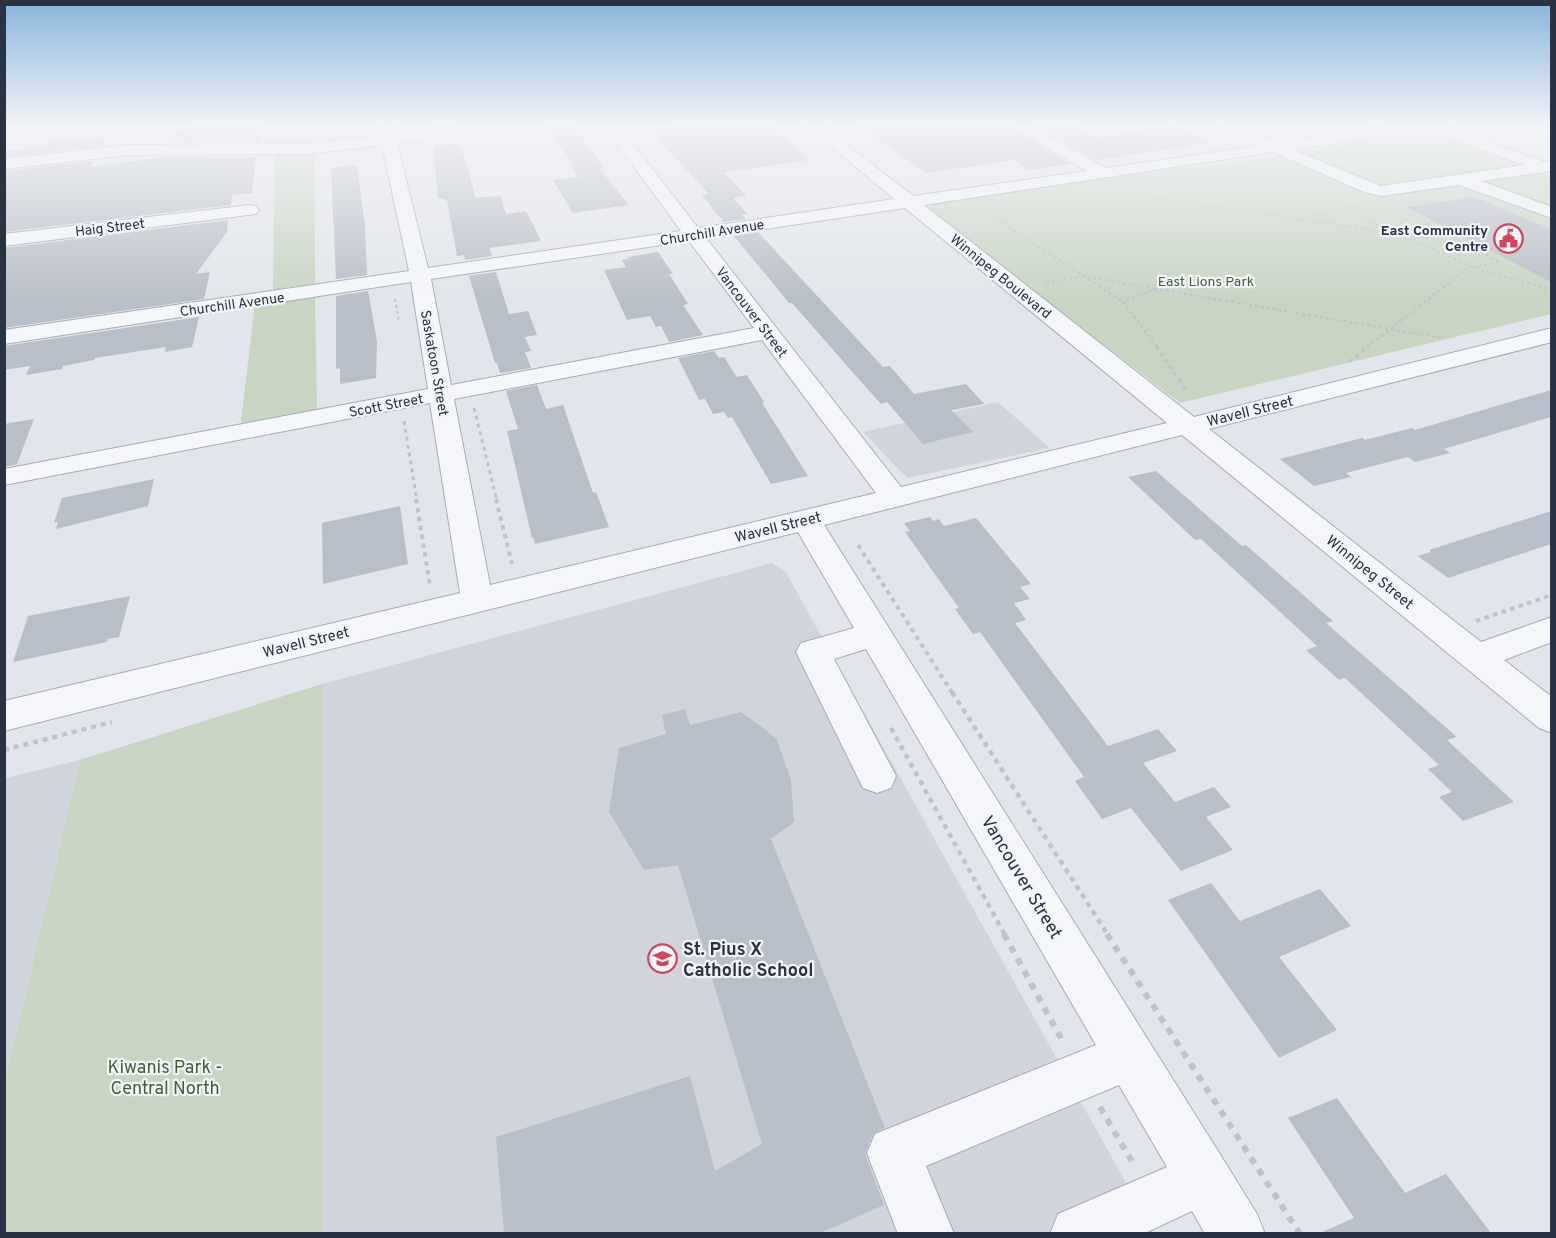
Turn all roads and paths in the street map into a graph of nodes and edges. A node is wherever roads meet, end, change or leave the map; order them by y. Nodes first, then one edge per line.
1 (400, 184) edge
2 (655, 184) edge
3 (887, 184) edge
4 (1028, 184) edge
5 (1360, 184) edge
6 (1435, 184) edge
7 (1473, 184) edge
8 (1527, 184) edge
9 (1530, 185) dead end
10 (1112, 192) dead end
11 (1209, 195) dead end
12 (1333, 197) dead end
13 (909, 201) junction
14 (977, 205) dead end
15 (1204, 205) junction
16 (1370, 206) dead end
17 (1399, 208) dead end
18 (1350, 209) junction
19 (250, 210) dead end
20 (1551, 213) edge
21 (1221, 218) dead end
22 (1296, 219) junction
23 (1392, 233) junction
24 (694, 234) junction
25 (4, 240) edge
26 (1468, 244) junction
27 (1473, 267) junction
28 (420, 276) junction
29 (1082, 276) junction
30 (1017, 288) junction
31 (1157, 289) junction
32 (1551, 290) edge
33 (395, 298) dead end
34 (1123, 302) junction
35 (1390, 329) junction
36 (401, 332) dead end
37 (767, 332) junction
38 (1551, 335) edge
39 (4, 337) edge
40 (1437, 344) dead end
41 (1358, 362) dead end
42 (440, 394) junction
43 (473, 407) dead end
44 (1186, 412) junction
45 (394, 422) dead end
46 (4, 477) edge
47 (894, 497) junction
48 (806, 520) junction
49 (855, 540) dead end
50 (513, 566) dead end
51 (431, 592) dead end
52 (1551, 595) edge
53 (477, 600) junction
54 (1474, 622) dead end
55 (1551, 629) edge
56 (875, 634) junction
57 (1475, 657) junction
58 (4, 716) edge
59 (1551, 718) edge
60 (119, 720) dead end
61 (4, 750) edge
62 (908, 758) dead end
63 (877, 776) dead end
64 (1068, 1053) dead end
65 (1130, 1056) junction
66 (1096, 1098) dead end
67 (1137, 1171) dead end
68 (1204, 1178) junction
69 (926, 1233) edge
70 (1078, 1233) edge
71 (1238, 1233) edge
72 (1300, 1233) edge

1 - 28 street, Saskatoon Street
2 - 24 street, Vancouver Street
3 - 13 street, Winnipeg Boulevard
4 - 13 street, Churchill Avenue
5 - 6 street
7 - 20 street
8 - 9 street
10 - 15 path
11 - 15 path
12 - 18 path
13 - 24 street, Churchill Avenue
13 - 30 street, Winnipeg Boulevard
14 - 29 path
15 - 21 path
15 - 22 path
16 - 18 path
17 - 26 path
18 - 22 path
18 - 23 path
19 - 25 street, Haig Street
22 - 23 path
23 - 26 path
23 - 27 path
24 - 28 street, Churchill Avenue
24 - 37 street, Vancouver Street
26 - 27 path
27 - 32 path
27 - 35 path
28 - 39 street, Churchill Avenue
28 - 42 street, Saskatoon Street
29 - 30 path
29 - 31 path
29 - 34 path
30 - 44 street, Winnipeg Boulevard
31 - 34 path
31 - 35 path
33 - 36 path
34 - 44 path
35 - 40 path
35 - 41 path
37 - 42 street, Scott Street
37 - 47 street, Vancouver Street
38 - 44 street, Wavell Street
42 - 46 street, Scott Street
42 - 53 street, Saskatoon Street
43 - 50 path
44 - 47 street, Wavell Street
44 - 57 street, Winnipeg Street
45 - 51 path
47 - 48 street, Wavell Street
48 - 53 street, Wavell Street
48 - 56 street, Vancouver Street
49 - 72 path
52 - 54 path
53 - 58 street, Wavell Street
55 - 57 street
56 - 63 street
56 - 65 street, Vancouver Street
57 - 59 street, Winnipeg Street
60 - 61 path
62 - 64 path
65 - 68 street, Vancouver Street
65 - 69 street
66 - 67 path
68 - 70 street
68 - 71 street, Vancouver Street

